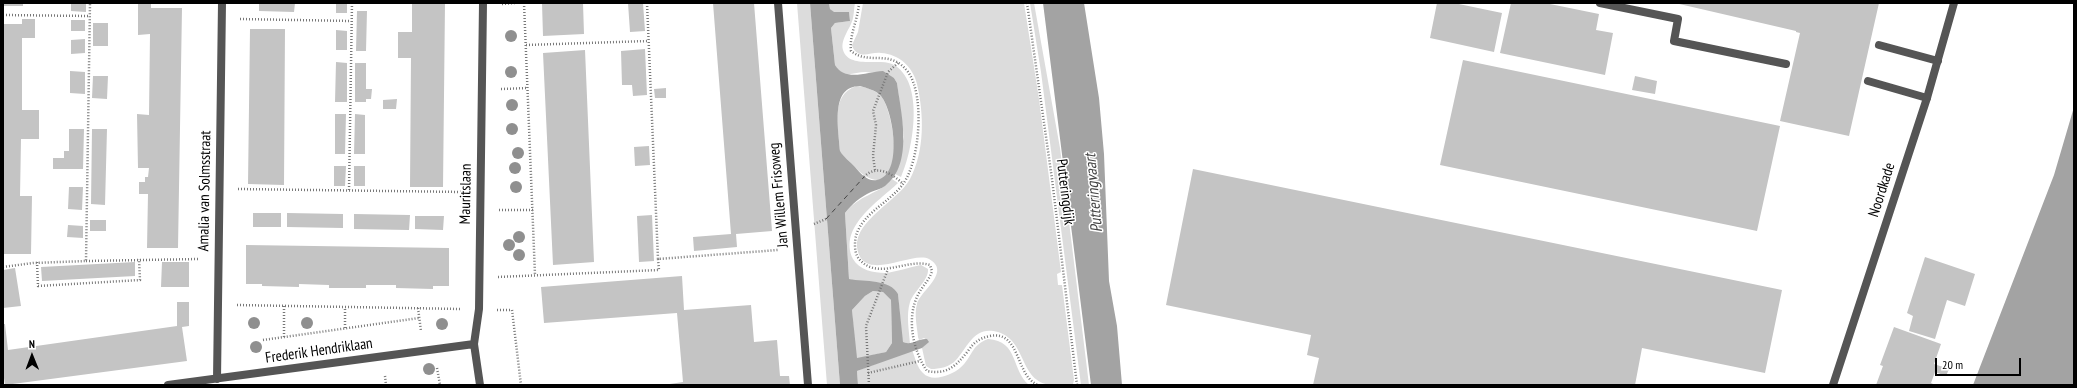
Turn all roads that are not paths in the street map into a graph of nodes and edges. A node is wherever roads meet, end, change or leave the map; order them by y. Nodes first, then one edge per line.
1 (222, 3) edge
2 (483, 3) edge
3 (778, 3) edge
4 (1600, 3) edge
5 (1954, 3) edge
6 (1879, 45) dead end
7 (1938, 61) junction
8 (1786, 64) dead end
9 (1868, 81) dead end
10 (1927, 98) junction
11 (474, 344) junction
12 (217, 379) junction
13 (168, 385) edge
14 (480, 385) edge
15 (808, 385) edge
16 (1833, 385) edge

1 - 12 street, Amalia van Solmsstraat
2 - 11 street, Mauritslaan
3 - 15 street, Jan Willem Frisoweg
4 - 8 street
5 - 7 street, Noordkade
6 - 7 street
7 - 10 street, Noordkade
9 - 10 street
10 - 16 street, Noordkade
11 - 12 street, Frederik Hendriklaan
11 - 14 street, Mauritslaan
12 - 13 street, Frederik Hendriklaan

